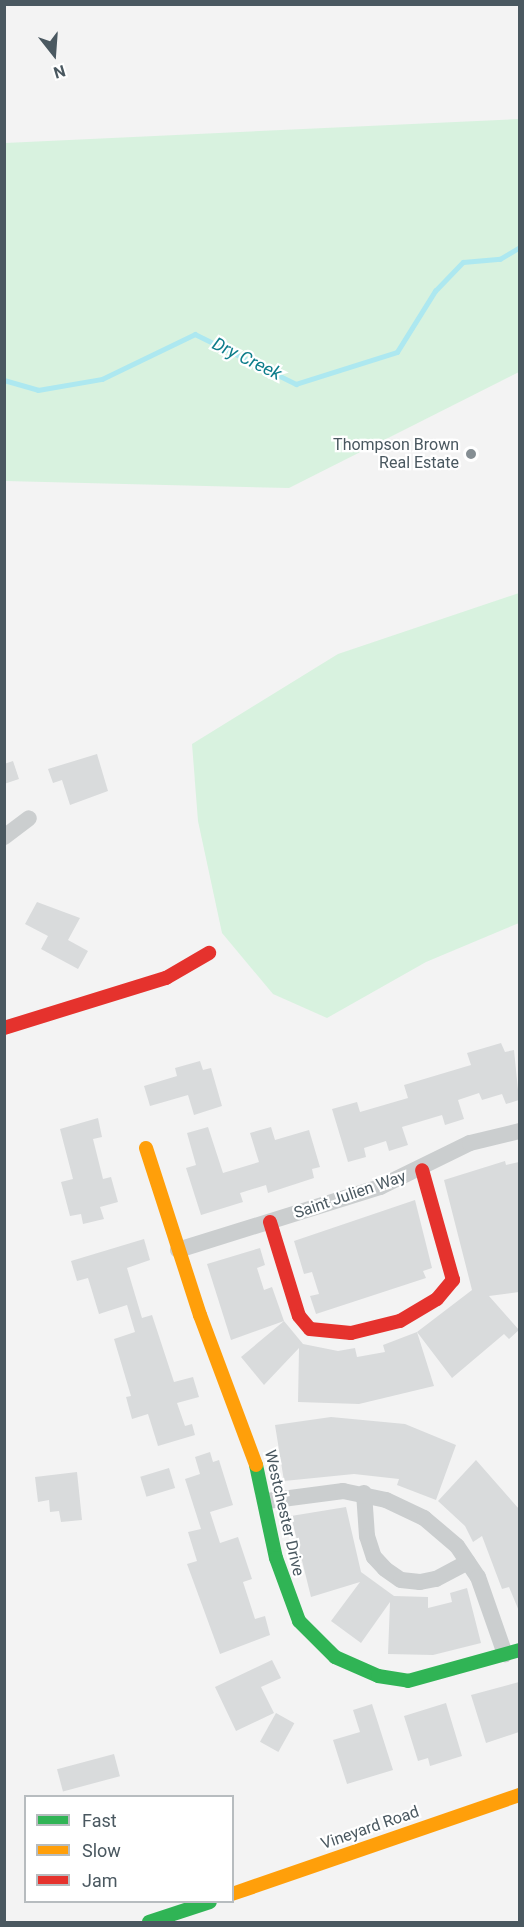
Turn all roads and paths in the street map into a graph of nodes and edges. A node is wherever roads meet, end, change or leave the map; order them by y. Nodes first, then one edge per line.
1 (29, 818) dead end
2 (4, 837) edge
3 (209, 953) dead end
4 (4, 1028) edge
5 (519, 1131) edge
6 (146, 1148) dead end
7 (422, 1170) junction
8 (270, 1222) junction
9 (178, 1250) junction
10 (364, 1493) junction
11 (267, 1501) junction
12 (468, 1562) junction
13 (512, 1652) edge
14 (519, 1795) edge
15 (234, 1893) edge
16 (207, 1903) edge
17 (149, 1923) edge

1 - 2 street
3 - 4 street
5 - 7 street, Saint Julien Way
6 - 9 street, Westchester Drive
7 - 8 street, Saint Julien Way
7 - 8 street
8 - 9 street, Saint Julien Way
9 - 11 street, Westchester Drive
10 - 11 street
10 - 12 street
10 - 12 street
11 - 13 street, Westchester Drive
12 - 13 street
14 - 15 street, Vineyard Road
16 - 17 street

